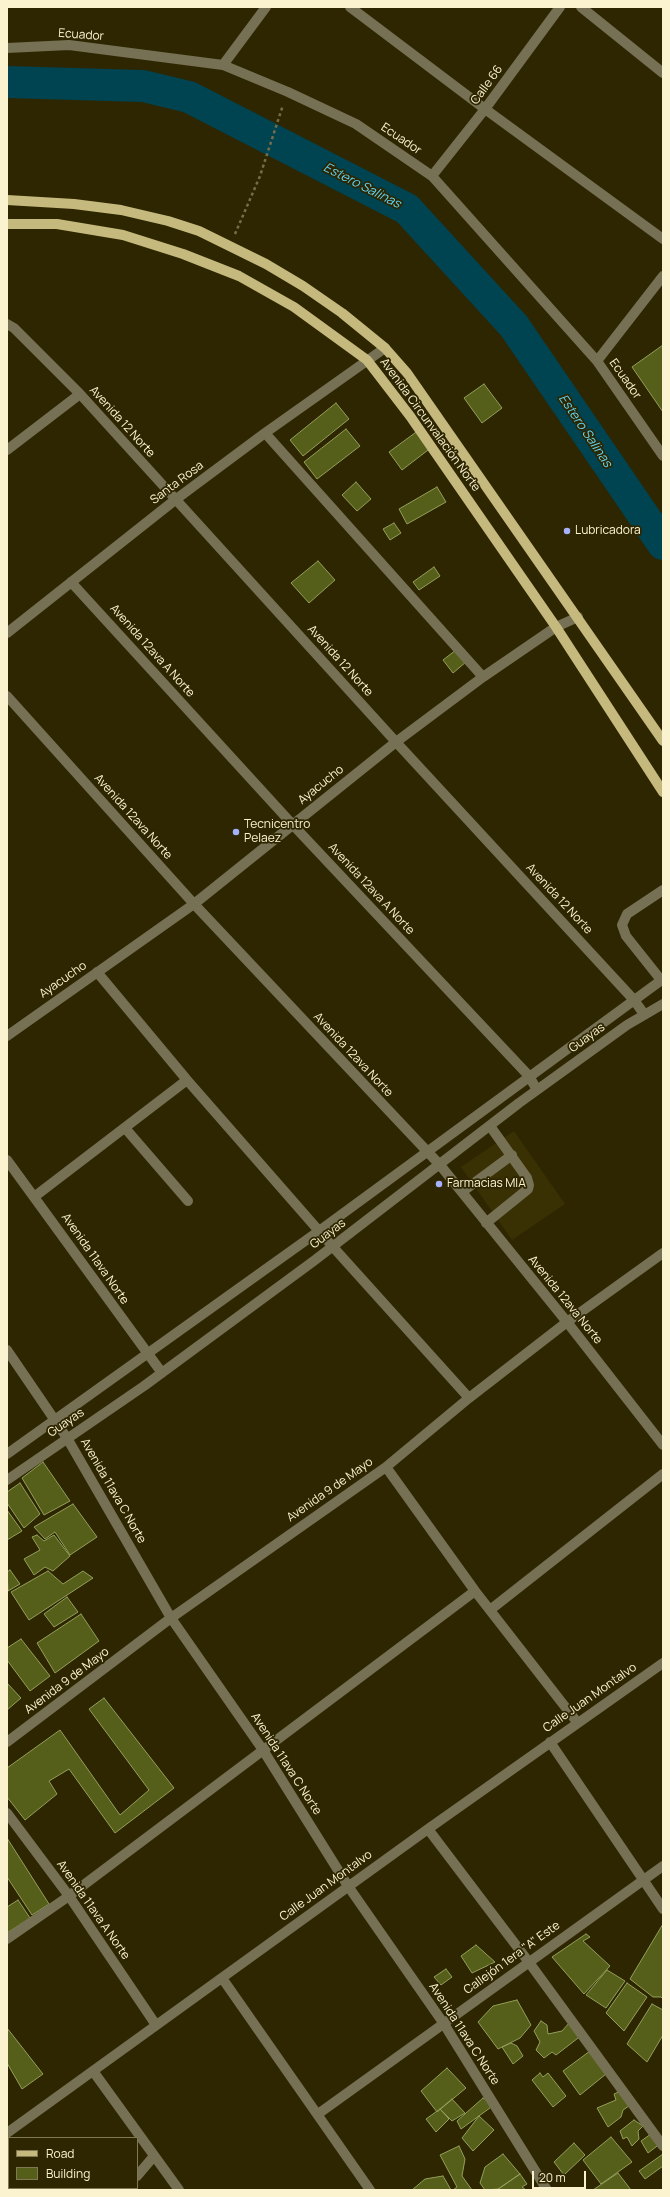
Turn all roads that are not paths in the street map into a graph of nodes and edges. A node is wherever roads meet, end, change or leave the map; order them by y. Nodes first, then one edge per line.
1 (266, 7) edge
2 (350, 7) edge
3 (560, 7) edge
4 (582, 7) edge
5 (7, 48) edge
6 (222, 65) junction
7 (663, 73) edge
8 (485, 109) junction
9 (432, 176) junction
10 (7, 200) edge
11 (7, 224) edge
12 (663, 239) edge
13 (663, 276) edge
14 (11, 326) edge
15 (385, 348) junction
16 (367, 360) junction
17 (597, 361) junction
18 (80, 394) junction
19 (265, 433) junction
20 (7, 450) edge
21 (663, 456) edge
22 (175, 500) junction
23 (71, 582) junction
24 (578, 617) junction
25 (556, 627) junction
26 (7, 633) edge
27 (483, 677) junction
28 (7, 696) edge
29 (663, 741) edge
30 (396, 742) junction
31 (663, 792) edge
32 (293, 825) junction
33 (663, 890) edge
34 (194, 904) junction
35 (97, 972) junction
36 (662, 980) edge
37 (634, 1000) junction
38 (663, 1004) edge
39 (644, 1014) junction
40 (7, 1036) edge
41 (530, 1076) junction
42 (187, 1080) junction
43 (537, 1090) junction
44 (490, 1126) junction
45 (125, 1128) junction
46 (425, 1151) junction
47 (512, 1156) junction
48 (7, 1160) edge
49 (440, 1165) junction
50 (462, 1192) junction
51 (34, 1197) junction
52 (188, 1201) dead end
53 (486, 1223) junction
54 (319, 1231) junction
55 (333, 1247) junction
56 (663, 1253) edge
57 (567, 1322) junction
58 (7, 1350) edge
59 (146, 1353) junction
60 (162, 1373) junction
61 (469, 1398) junction
62 (54, 1421) junction
63 (67, 1438) junction
64 (663, 1446) edge
65 (7, 1454) edge
66 (386, 1467) junction
67 (663, 1474) edge
68 (7, 1480) edge
69 (475, 1590) junction
70 (490, 1610) junction
71 (171, 1618) junction
72 (663, 1663) edge
73 (577, 1722) junction
74 (7, 1742) edge
75 (550, 1742) junction
76 (263, 1750) junction
77 (7, 1813) edge
78 (428, 1829) junction
79 (663, 1866) edge
80 (643, 1880) junction
81 (348, 1886) junction
82 (69, 1896) junction
83 (663, 1909) edge
84 (7, 1939) edge
85 (528, 1961) junction
86 (222, 1978) junction
87 (444, 2024) junction
88 (156, 2025) junction
89 (93, 2071) junction
90 (318, 2114) junction
91 (7, 2133) edge
92 (663, 2146) edge
93 (154, 2156) junction
94 (138, 2175) edge
95 (179, 2190) edge
96 (370, 2190) edge
97 (547, 2190) edge

1 - 6 street
2 - 8 street
3 - 8 street, Calle 66
4 - 7 street
5 - 6 street, Ecuador
6 - 9 street, Ecuador
8 - 9 street, Calle 66
8 - 12 street
9 - 17 street, Ecuador
10 - 15 main road, Avenida Circunvalación Norte
11 - 16 main road, Avenida Circunvalación Norte
13 - 17 street
14 - 18 street, Avenida 12 Norte
15 - 16 street, Santa Rosa
15 - 24 main road, Avenida Circunvalación Norte
16 - 19 street, Santa Rosa
16 - 25 main road, Avenida Circunvalación Norte
17 - 21 street, Ecuador
18 - 20 street
18 - 22 street, Avenida 12 Norte
19 - 22 street, Santa Rosa
19 - 27 street
22 - 23 street, Santa Rosa
22 - 30 street, Avenida 12 Norte
23 - 26 street, Santa Rosa
23 - 32 street, Avenida 12ava A Norte
24 - 25 street, Ayacucho
24 - 29 main road, Avenida Circunvalación Norte
25 - 27 street, Ayacucho
25 - 31 main road, Avenida Circunvalación Norte
27 - 30 street, Ayacucho
28 - 34 street, Avenida 12ava Norte
30 - 32 street, Ayacucho
30 - 37 street, Avenida 12 Norte
32 - 34 street, Ayacucho
32 - 41 street, Avenida 12ava A Norte
33 - 36 street
34 - 35 street, Ayacucho
34 - 46 street, Avenida 12ava Norte
35 - 40 street, Ayacucho
35 - 42 street
36 - 37 street, Guayas
37 - 39 street, Avenida 12 Norte
37 - 41 street, Guayas
38 - 39 street, Guayas
39 - 43 street, Guayas
41 - 43 street, Avenida 12ava A Norte
41 - 46 street, Guayas
42 - 45 street
42 - 54 street
43 - 44 street, Guayas
44 - 47 street
44 - 49 street, Guayas
45 - 51 street
45 - 52 street
46 - 49 street, Avenida 12ava Norte
46 - 54 street, Guayas
47 - 50 street
47 - 53 street
48 - 51 street, Avenida 11ava Norte
49 - 50 street, Avenida 12ava Norte
49 - 55 street, Guayas
50 - 53 street, Avenida 12ava Norte
51 - 59 street, Avenida 11ava Norte
53 - 57 street, Avenida 12ava Norte
54 - 55 street
54 - 59 street, Guayas
55 - 60 street, Guayas
55 - 61 street
56 - 57 street, Avenida 9 de Mayo
57 - 61 street, Avenida 9 de Mayo
57 - 64 street, Avenida 12ava Norte
58 - 62 street, Avenida 11ava C Norte
59 - 60 street, Avenida 11ava Norte
59 - 62 street, Guayas
60 - 63 street, Guayas
61 - 66 street, Avenida 9 de Mayo
62 - 63 street, Avenida 11ava C Norte
62 - 65 street, Guayas
63 - 68 street, Guayas
63 - 71 street, Avenida 11ava C Norte
66 - 69 street
66 - 71 street, Avenida 9 de Mayo
67 - 70 street
69 - 70 street
69 - 76 street
70 - 73 street
71 - 74 street, Avenida 9 de Mayo
71 - 76 street, Avenida 11ava C Norte
72 - 73 street, Calle Juan Montalvo
73 - 75 street, Calle Juan Montalvo
75 - 78 street, Calle Juan Montalvo
75 - 80 street
76 - 81 street, Avenida 11ava C Norte
76 - 82 street
77 - 82 street, Avenida 11ava A Norte
78 - 81 street, Calle Juan Montalvo
78 - 85 street
79 - 80 street, Callejón 1era "A" Este
80 - 83 street
80 - 85 street, Callejón 1era "A" Este
81 - 86 street, Calle Juan Montalvo
81 - 87 street, Avenida 11ava C Norte
82 - 84 street
82 - 88 street, Avenida 11ava A Norte
85 - 87 street, Callejón 1era "A" Este
85 - 92 street
86 - 88 street, Calle Juan Montalvo
86 - 90 street
87 - 90 street, Callejón 1era "A" Este
87 - 97 street, Avenida 11ava C Norte
88 - 89 street, Calle Juan Montalvo
89 - 91 street, Calle Juan Montalvo
89 - 93 street
90 - 96 street
93 - 94 street
93 - 95 street

